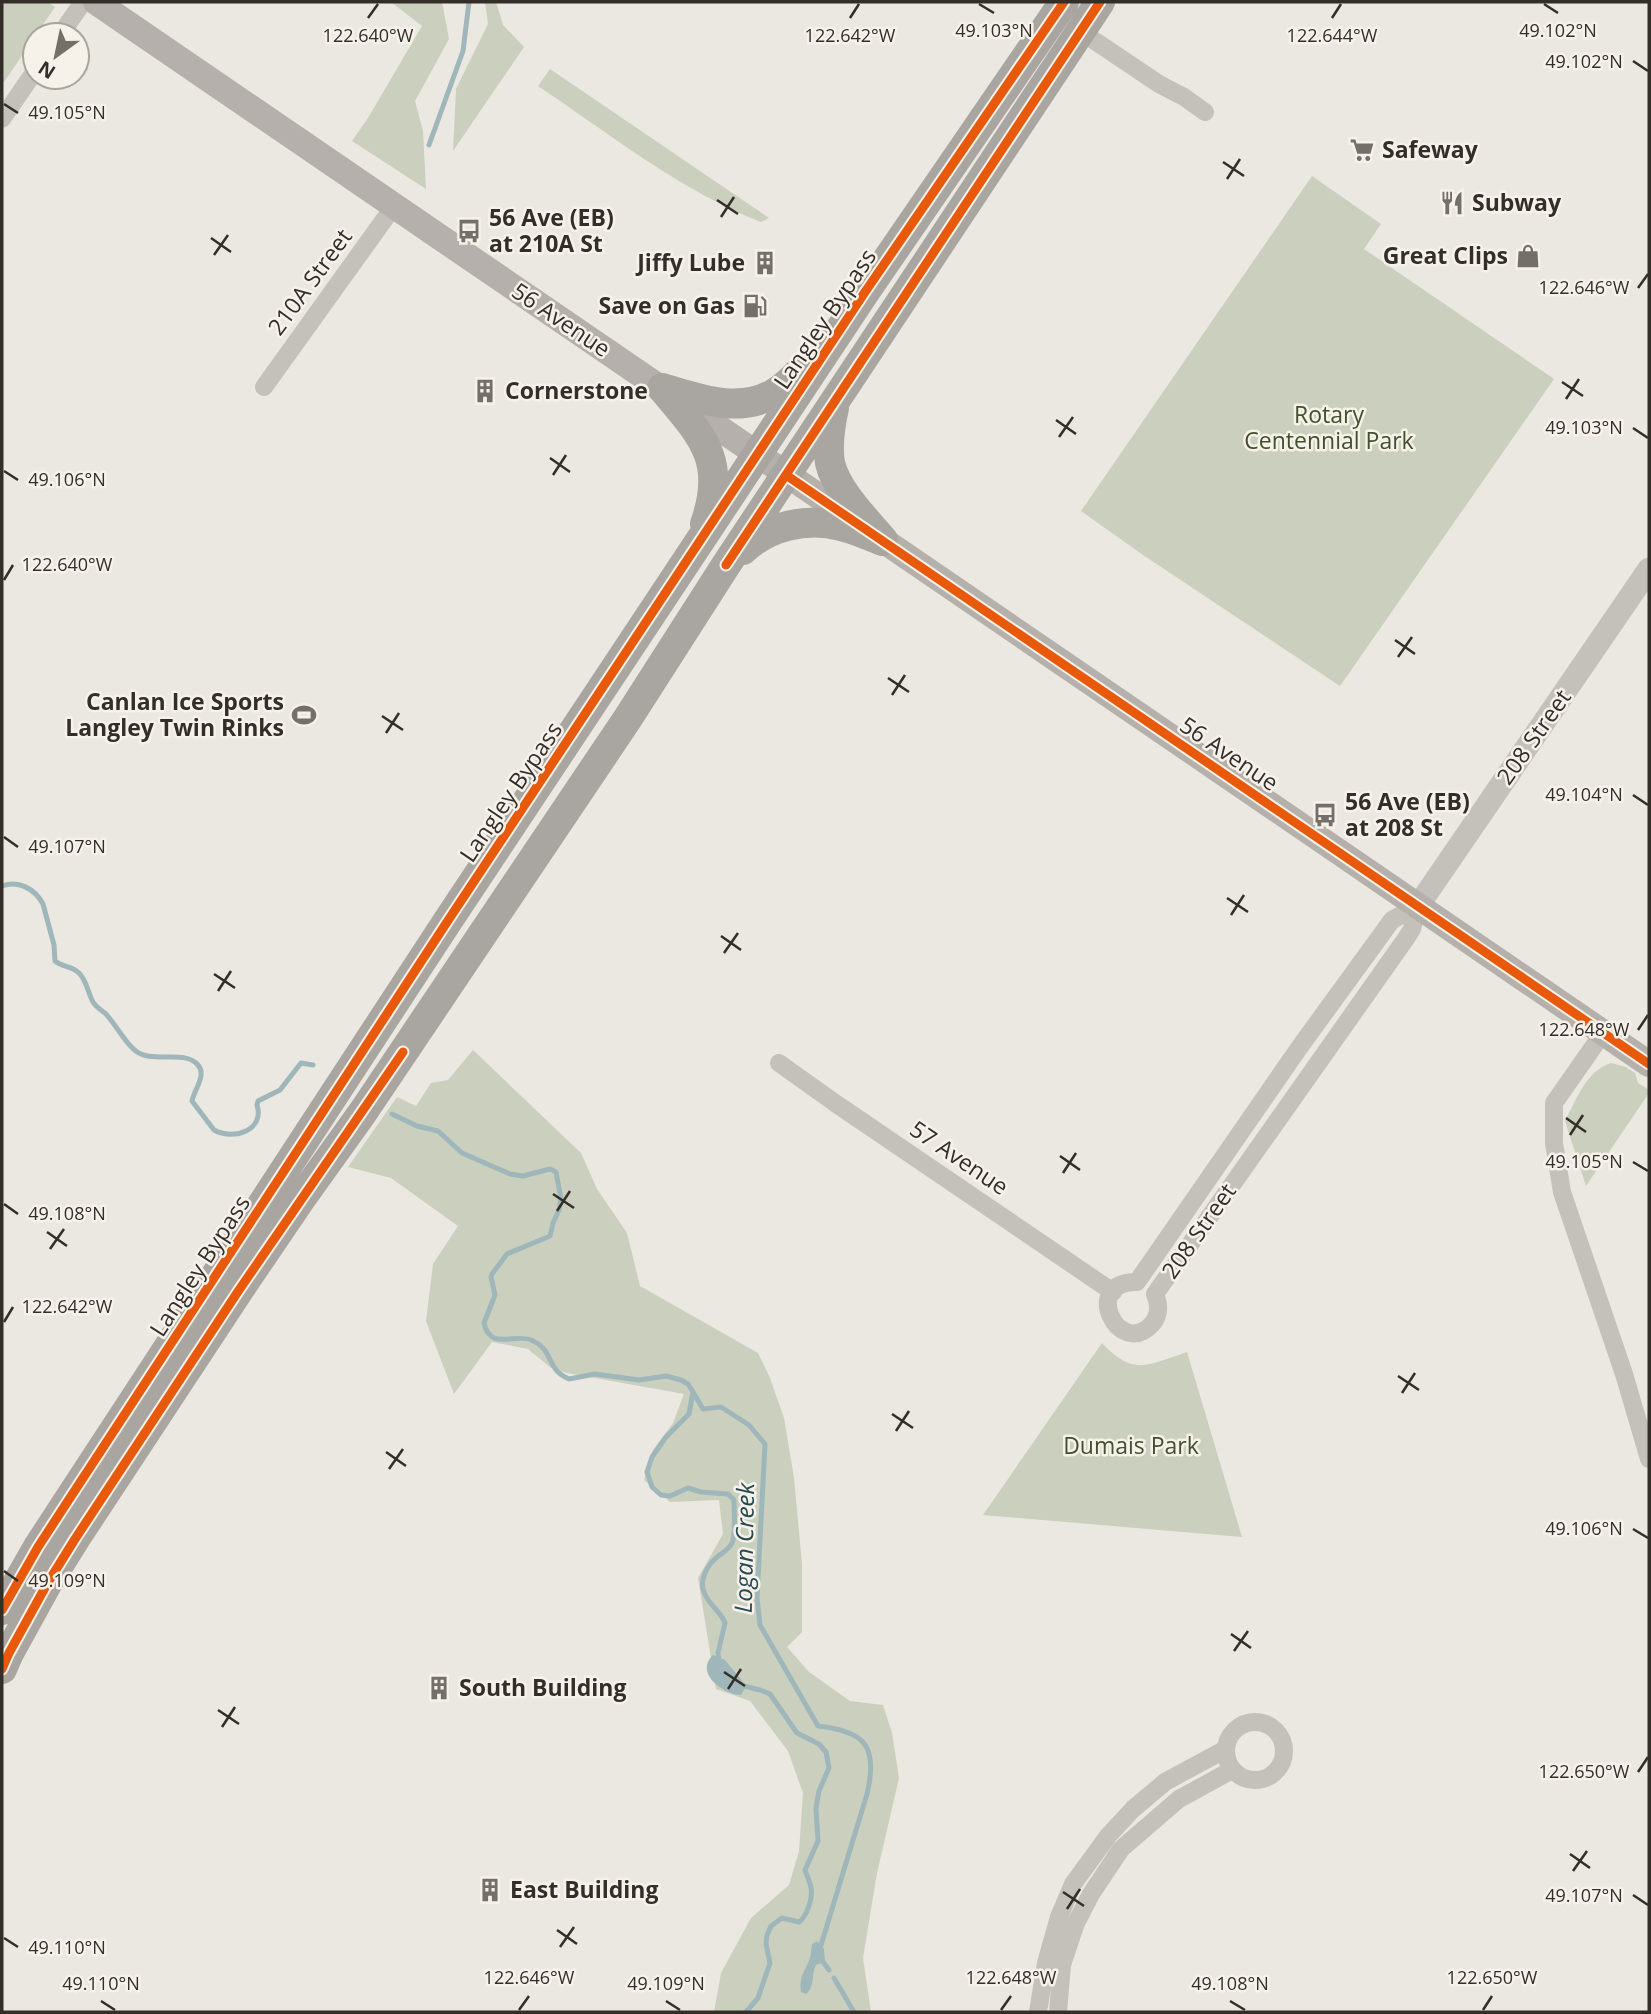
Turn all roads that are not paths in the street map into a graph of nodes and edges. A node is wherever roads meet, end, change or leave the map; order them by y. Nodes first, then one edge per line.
1 (83, 2) edge
2 (96, 2) edge
3 (1064, 2) edge
4 (1100, 2) edge
5 (70, 21) edge
6 (1080, 31) junction
7 (21, 91) edge
8 (1205, 112) dead end
9 (2, 119) edge
10 (394, 206) junction
11 (833, 340) junction
12 (264, 387) dead end
13 (662, 388) junction
14 (835, 402) junction
15 (758, 455) junction
16 (786, 475) junction
17 (883, 541) junction
18 (698, 545) junction
19 (726, 565) junction
20 (1649, 569) edge
21 (1418, 906) junction
22 (1602, 1032) junction
23 (779, 1063) dead end
24 (1649, 1065) edge
25 (1113, 1292) junction
26 (1649, 1459) edge
27 (2, 1610) edge
28 (2, 1669) edge
29 (1226, 1749) junction
30 (1232, 1770) junction
31 (1038, 2012) edge
32 (1058, 2012) edge

1 - 5 street
2 - 10 main road, 56 Avenue
3 - 11 main road, Langley Bypass
4 - 6 main road, Langley Bypass
6 - 8 street
6 - 14 main road, Langley Bypass
7 - 9 street
10 - 12 street, 210A Street
10 - 13 main road, 56 Avenue
11 - 13 main road
11 - 15 main road, Langley Bypass
13 - 15 main road, 56 Avenue
13 - 18 main road
14 - 16 main road, Langley Bypass
14 - 17 main road
15 - 16 main road, 56 Avenue
15 - 18 main road, Langley Bypass
16 - 17 main road, 56 Avenue
16 - 19 main road, Langley Bypass
17 - 19 main road
17 - 21 main road, 56 Avenue
18 - 27 main road, Langley Bypass
19 - 28 main road, Langley Bypass
20 - 21 street, 208 Street
21 - 22 main road, 56 Avenue
21 - 25 street, 208 Street
21 - 25 street, 208 Street
22 - 24 main road, 56 Avenue
22 - 26 street
23 - 25 street, 57 Avenue
29 - 30 street
29 - 30 street
29 - 31 street
30 - 32 street

